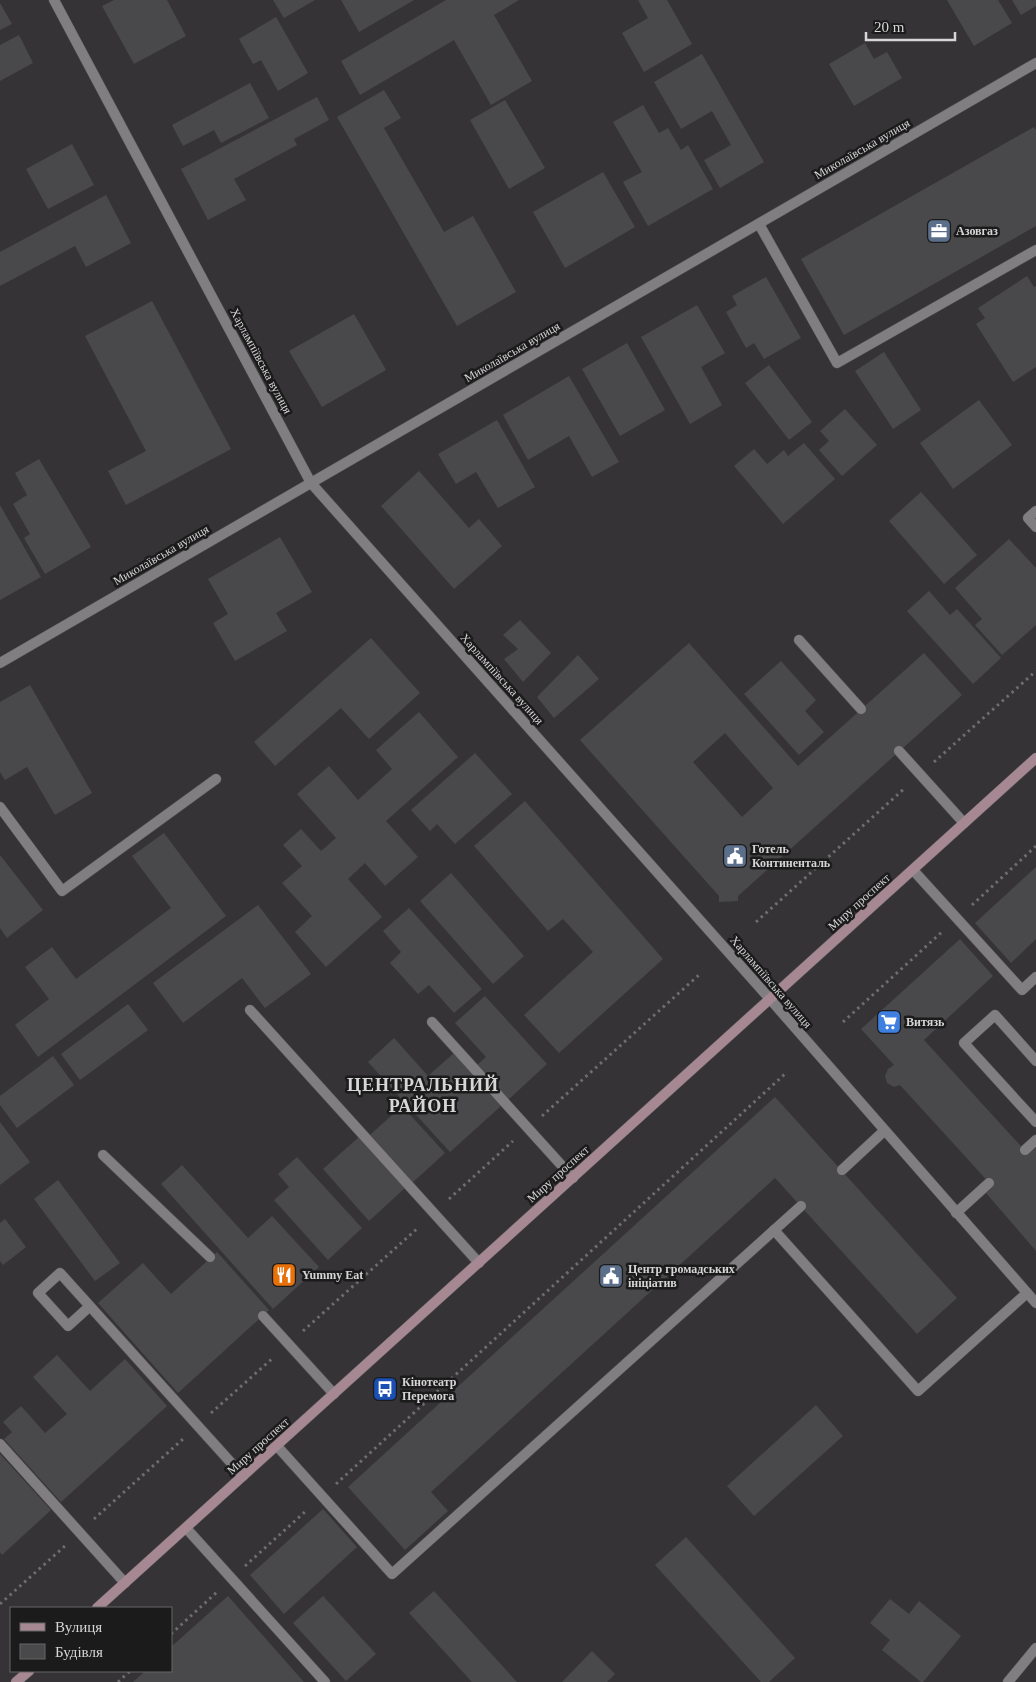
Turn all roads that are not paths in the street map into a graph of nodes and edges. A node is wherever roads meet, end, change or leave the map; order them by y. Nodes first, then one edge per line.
1 (54, 0) edge
2 (1035, 67) edge
3 (759, 224) junction
4 (1036, 250) edge
5 (311, 483) junction
6 (1036, 511) edge
7 (1036, 527) edge
8 (799, 640) dead end
9 (0, 663) edge
10 (861, 709) dead end
11 (899, 751) dead end
12 (1036, 758) edge
13 (216, 779) dead end
14 (0, 807) edge
15 (964, 823) junction
16 (912, 870) junction
17 (1036, 977) edge
18 (770, 999) junction
19 (250, 1010) dead end
20 (432, 1022) dead end
21 (1036, 1061) edge
22 (1036, 1122) edge
23 (884, 1131) junction
24 (1036, 1140) edge
25 (1025, 1150) dead end
26 (103, 1156) dead end
27 (842, 1170) dead end
28 (573, 1178) junction
29 (989, 1183) dead end
30 (801, 1206) dead end
31 (956, 1213) junction
32 (774, 1230) junction
33 (210, 1257) dead end
34 (479, 1263) junction
35 (1027, 1293) junction
36 (1036, 1303) edge
37 (90, 1306) junction
38 (264, 1316) dead end
39 (334, 1394) junction
40 (0, 1444) edge
41 (277, 1446) junction
42 (243, 1476) junction
43 (186, 1528) junction
44 (125, 1583) junction
45 (98, 1607) edge
46 (1036, 1648) edge
47 (27, 1672) edge
48 (16, 1682) edge
49 (325, 1682) edge
50 (1008, 1682) edge

1 - 5 street, Харлампіївська вулиця
2 - 3 street, Миколаївська вулиця
3 - 4 street
3 - 5 street, Миколаївська вулиця
5 - 9 street, Миколаївська вулиця
5 - 18 street, Харлампіївська вулиця
6 - 7 street
8 - 10 street
11 - 15 street
12 - 15 main road, Миру проспект
13 - 14 street
15 - 16 main road, Миру проспект
16 - 17 street
16 - 18 main road, Миру проспект
18 - 23 street, Харлампіївська вулиця
18 - 28 main road, Миру проспект
19 - 34 street
20 - 28 street
21 - 22 street
23 - 27 street
23 - 31 street, Харлампіївська вулиця
24 - 25 street
26 - 33 street
28 - 34 main road, Миру проспект
29 - 31 street
30 - 32 street
31 - 35 street, Харлампіївська вулиця
32 - 35 street
32 - 41 street
34 - 39 main road, Миру проспект
35 - 36 street, Харлампіївська вулиця
37 - 37 street
37 - 42 street
38 - 39 street
39 - 41 main road, Миру проспект
40 - 44 street
41 - 42 main road, Миру проспект
42 - 43 main road, Миру проспект
43 - 44 main road, Миру проспект
43 - 49 street
44 - 45 main road, Миру проспект
46 - 50 street
47 - 48 main road

